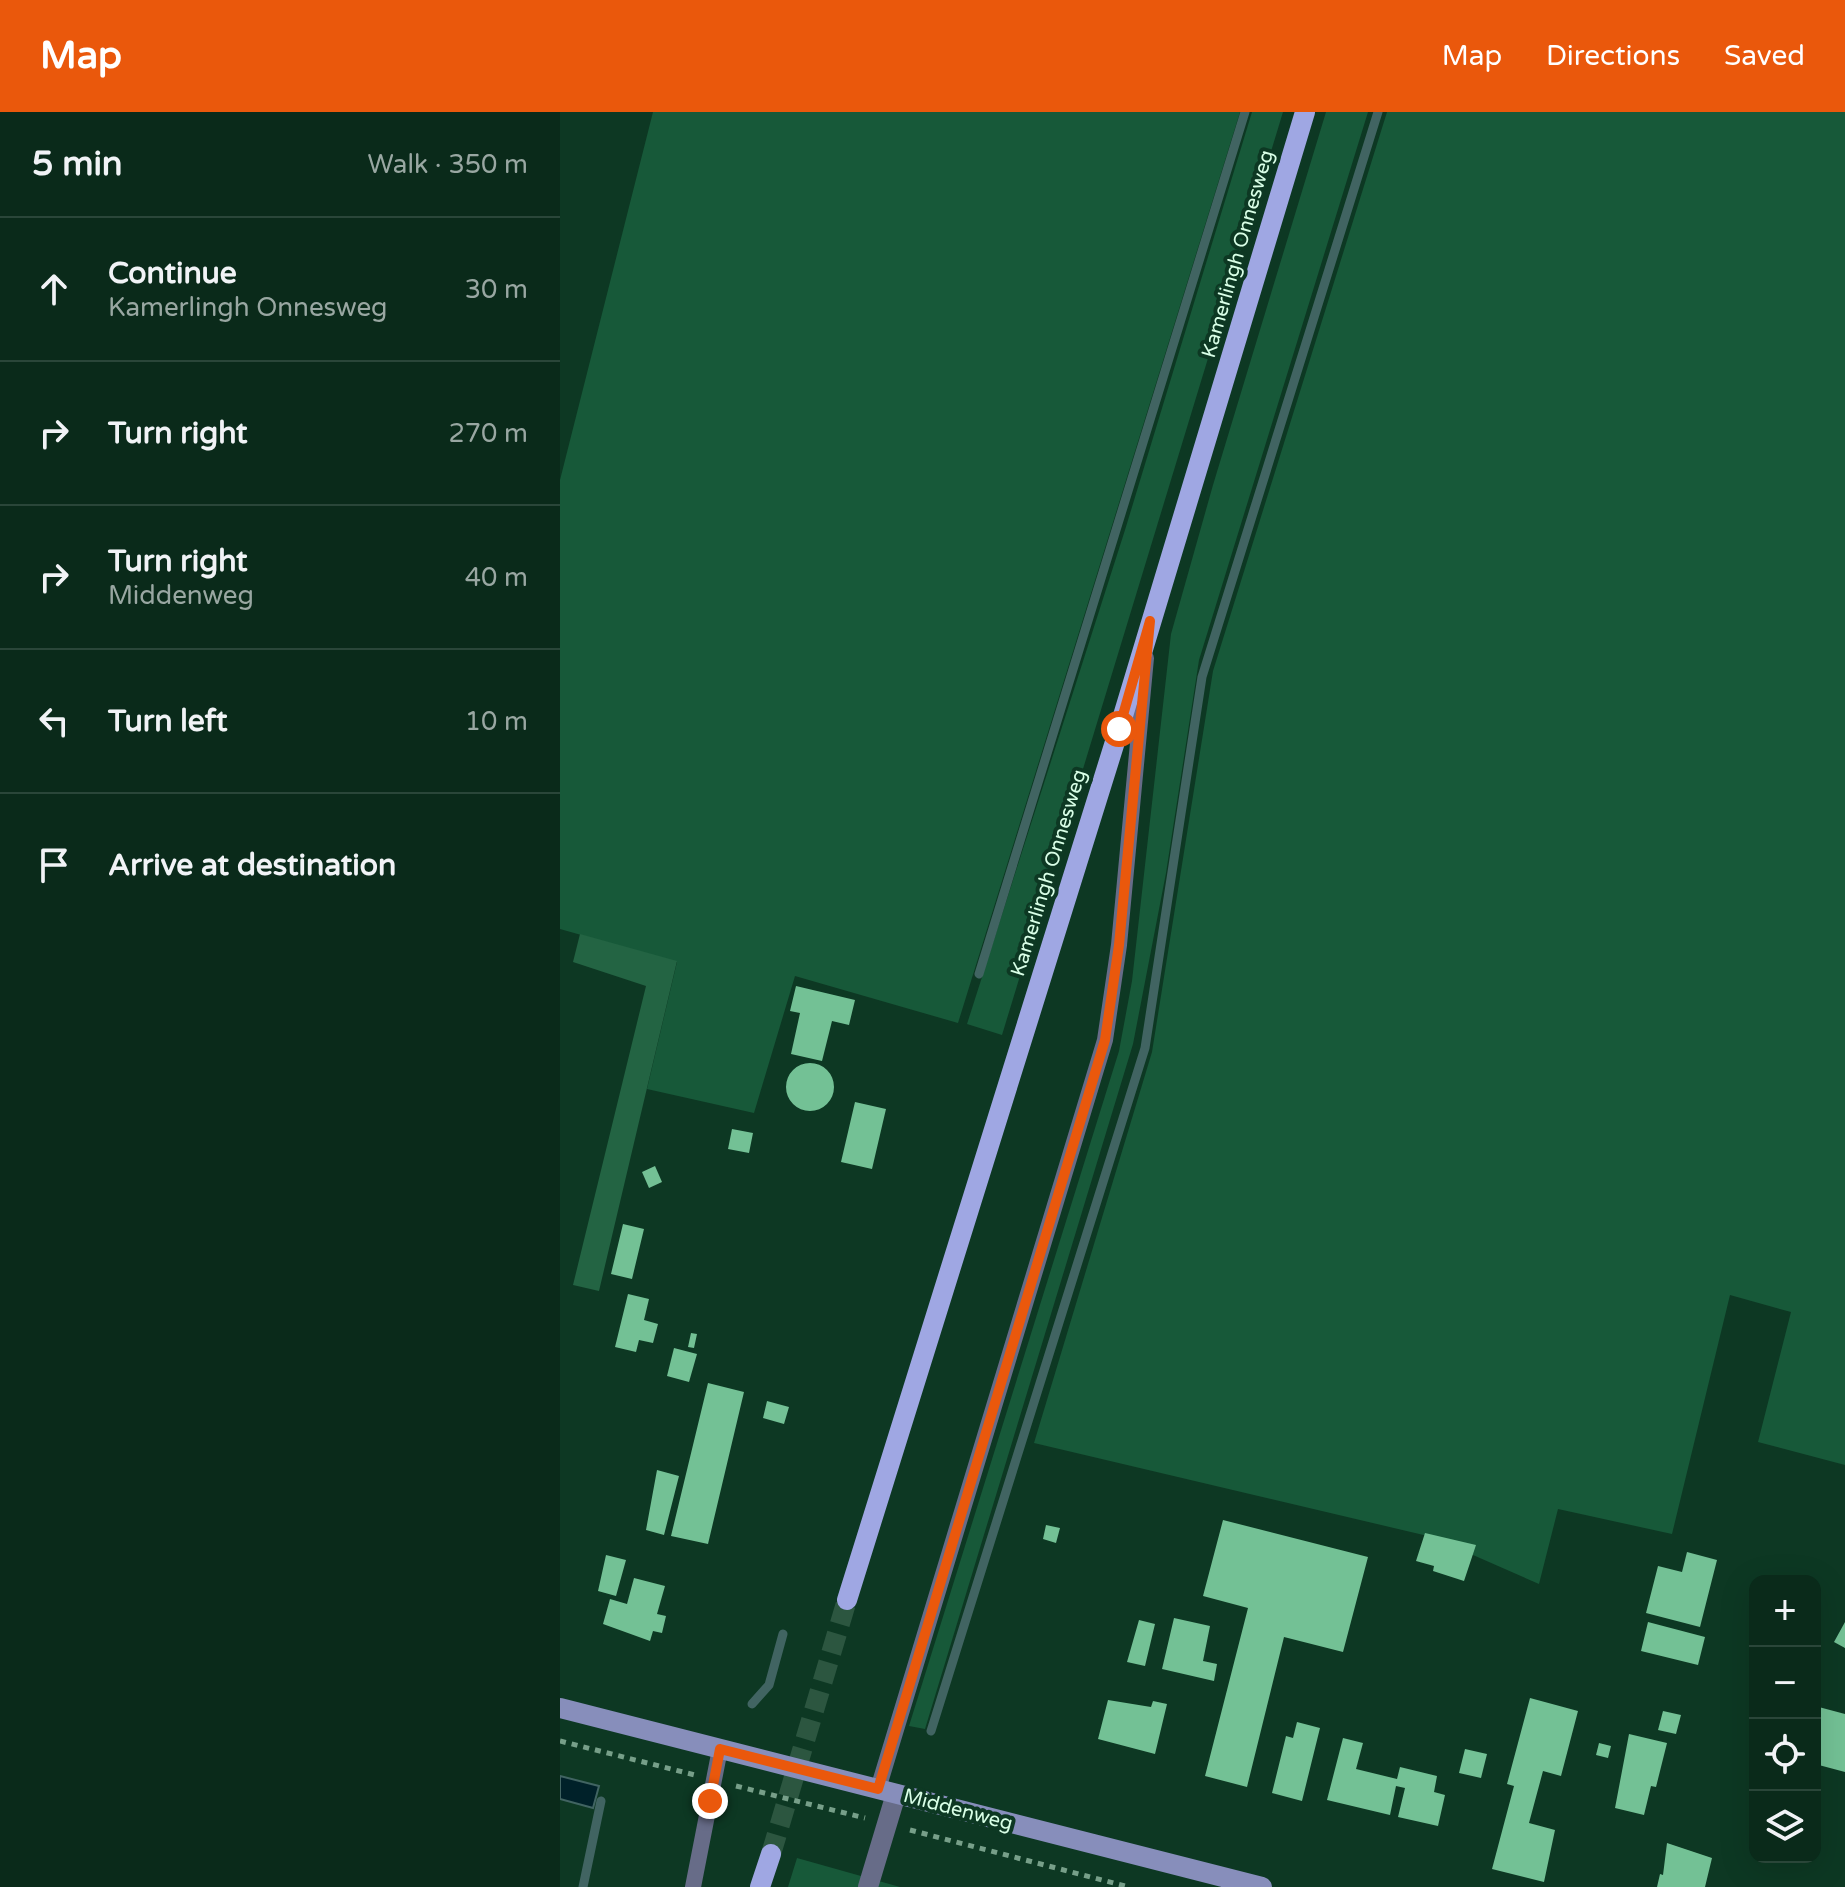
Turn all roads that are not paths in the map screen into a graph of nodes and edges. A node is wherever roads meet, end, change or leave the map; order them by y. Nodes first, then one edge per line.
1 (1305, 112) edge
2 (1150, 621) junction
3 (847, 1600) tunnel mouth
4 (560, 1708) edge
5 (720, 1749) junction
6 (887, 1791) junction
7 (771, 1854) tunnel mouth
8 (693, 1887) edge
9 (760, 1887) edge
10 (868, 1887) edge
11 (1262, 1887) edge

1 - 2 main road, Kamerlingh Onnesweg
2 - 3 main road, Kamerlingh Onnesweg
2 - 6 lane
4 - 5 street, Middenweg
5 - 6 street, Middenweg
5 - 8 lane
6 - 10 street
6 - 11 street, Middenweg
7 - 9 main road

